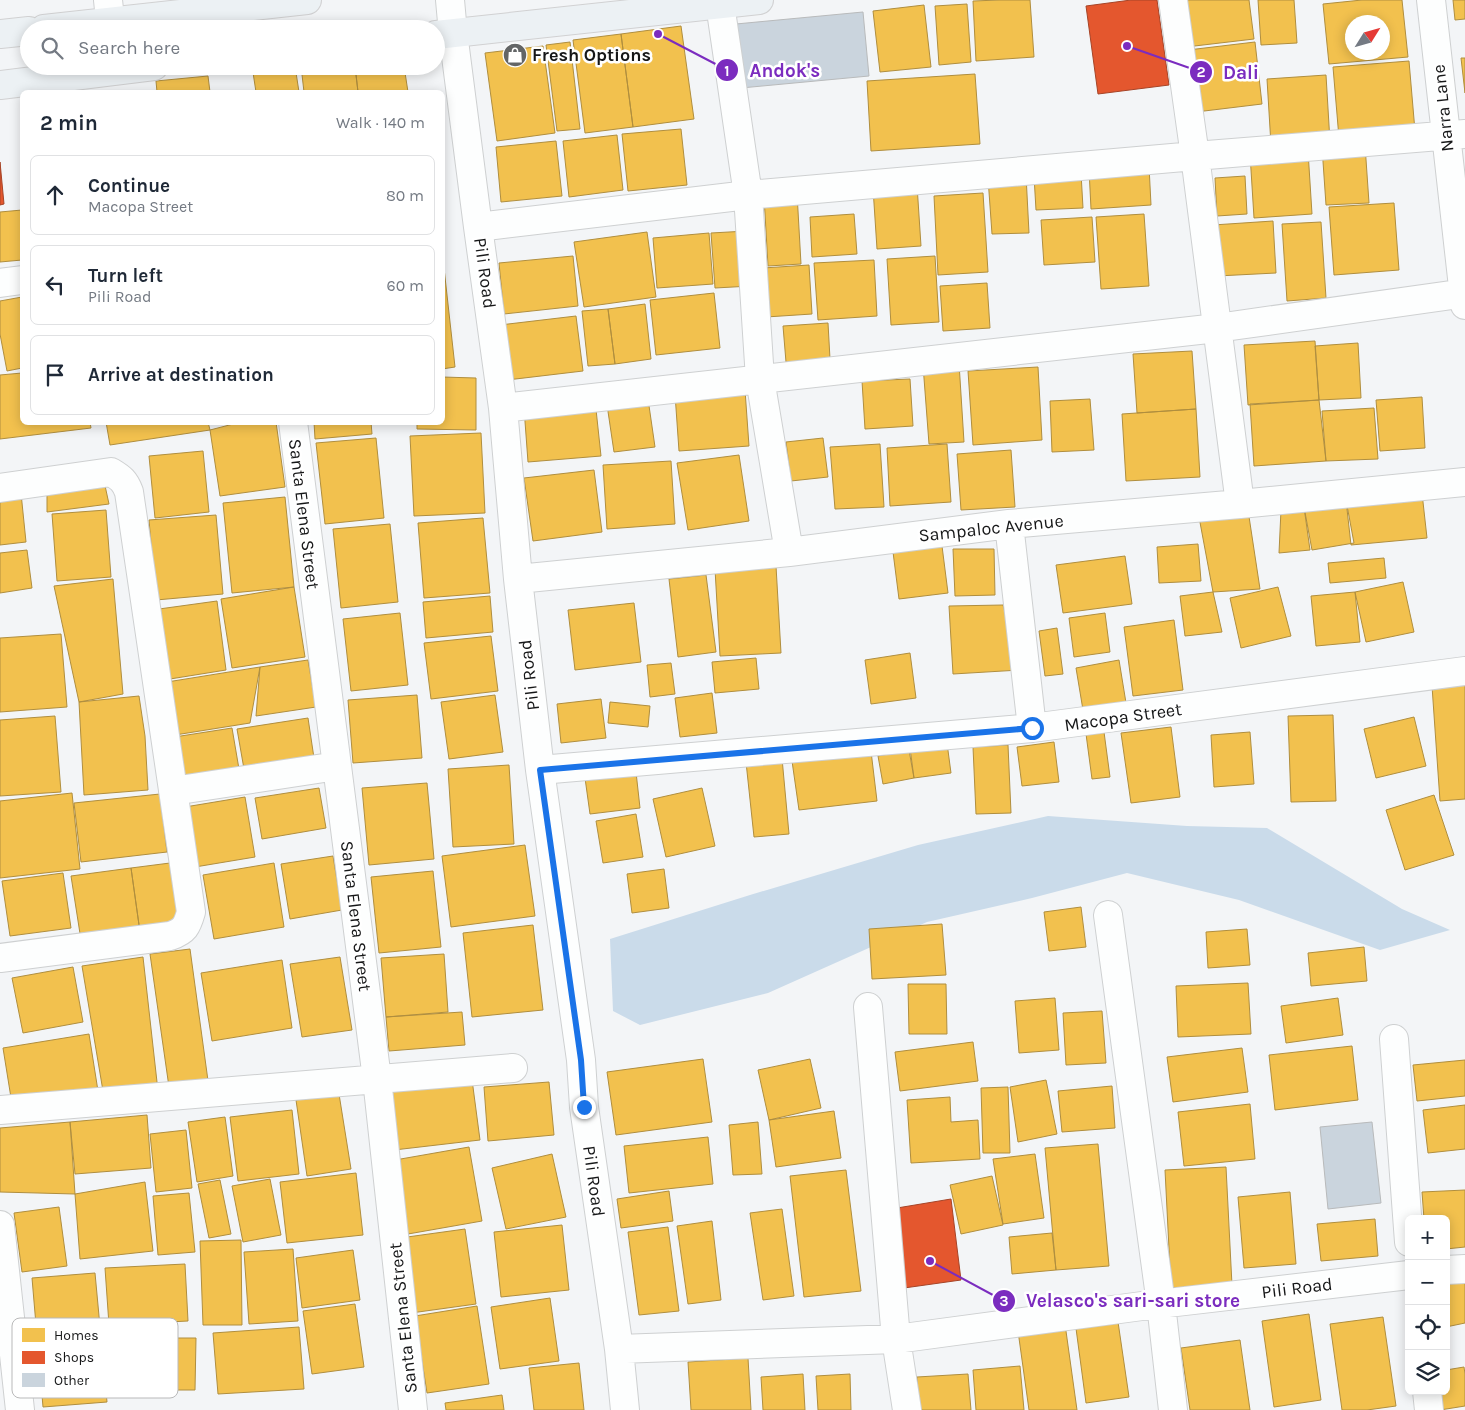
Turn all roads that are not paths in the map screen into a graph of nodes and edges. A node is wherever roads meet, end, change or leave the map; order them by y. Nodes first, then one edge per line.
1 (307, 0) edge
2 (450, 0) edge
3 (759, 0) edge
4 (1172, 0) edge
5 (1430, 0) edge
6 (720, 4) junction
7 (110, 17) edge
8 (94, 20) edge
9 (20, 31) edge
10 (0, 34) edge
11 (445, 34) edge
12 (68, 75) edge
13 (0, 85) edge
14 (1455, 135) edge
15 (1195, 156) junction
16 (748, 196) junction
17 (478, 227) junction
18 (20, 280) edge
19 (0, 283) edge
20 (1465, 297) edge
21 (1217, 328) junction
22 (760, 378) junction
23 (503, 408) junction
24 (293, 425) edge
25 (1465, 482) edge
26 (0, 488) edge
27 (1240, 504) junction
28 (1009, 524) junction
29 (789, 552) junction
30 (518, 578) junction
31 (1465, 671) edge
32 (1032, 728) junction
33 (337, 766) junction
34 (540, 770) junction
35 (173, 792) junction
36 (1108, 915) dead end
37 (0, 958) edge
38 (868, 1007) dead end
39 (1394, 1039) dead end
40 (513, 1068) dead end
41 (377, 1079) junction
42 (0, 1110) edge
43 (1407, 1215) edge
44 (0, 1225) edge
45 (1465, 1269) edge
46 (1450, 1270) edge
47 (1405, 1275) edge
48 (1161, 1304) junction
49 (5, 1312) edge
50 (896, 1339) junction
51 (619, 1349) junction
52 (12, 1358) edge
53 (1428, 1395) edge
54 (413, 1410) edge
55 (625, 1410) edge
56 (907, 1410) edge
57 (1173, 1410) edge
58 (1430, 1410) edge

1 - 7 main road
2 - 11 street, Pili Road
3 - 6 main road
4 - 15 street
5 - 14 street, Narra Lane
6 - 11 main road
6 - 16 street
7 - 8 main road
9 - 10 main road
11 - 17 street, Pili Road
12 - 13 main road
14 - 15 street
14 - 20 street, Narra Lane
15 - 16 street
15 - 21 street
16 - 17 street
16 - 22 street
17 - 23 street, Pili Road
18 - 19 street
20 - 21 street
21 - 22 street
21 - 27 street
22 - 23 street
22 - 29 street
23 - 30 street, Pili Road
24 - 33 street, Santa Elena Street
25 - 27 street, Sampaloc Avenue
26 - 35 street
27 - 28 street, Sampaloc Avenue
28 - 29 street, Sampaloc Avenue
28 - 32 street
29 - 30 street, Sampaloc Avenue
30 - 34 street, Pili Road
31 - 32 street, Macopa Street
32 - 34 street, Macopa Street
33 - 35 street
33 - 41 street, Santa Elena Street
34 - 51 street, Pili Road
35 - 37 street
36 - 48 street
38 - 50 street
39 - 43 street
40 - 41 street
41 - 42 street
41 - 54 street, Santa Elena Street
44 - 49 street
45 - 46 street
47 - 48 street, Pili Road
48 - 50 street, Pili Road
48 - 57 street
49 - 52 street
50 - 51 street, Pili Road
50 - 56 street
51 - 55 street, Pili Road
53 - 58 street

